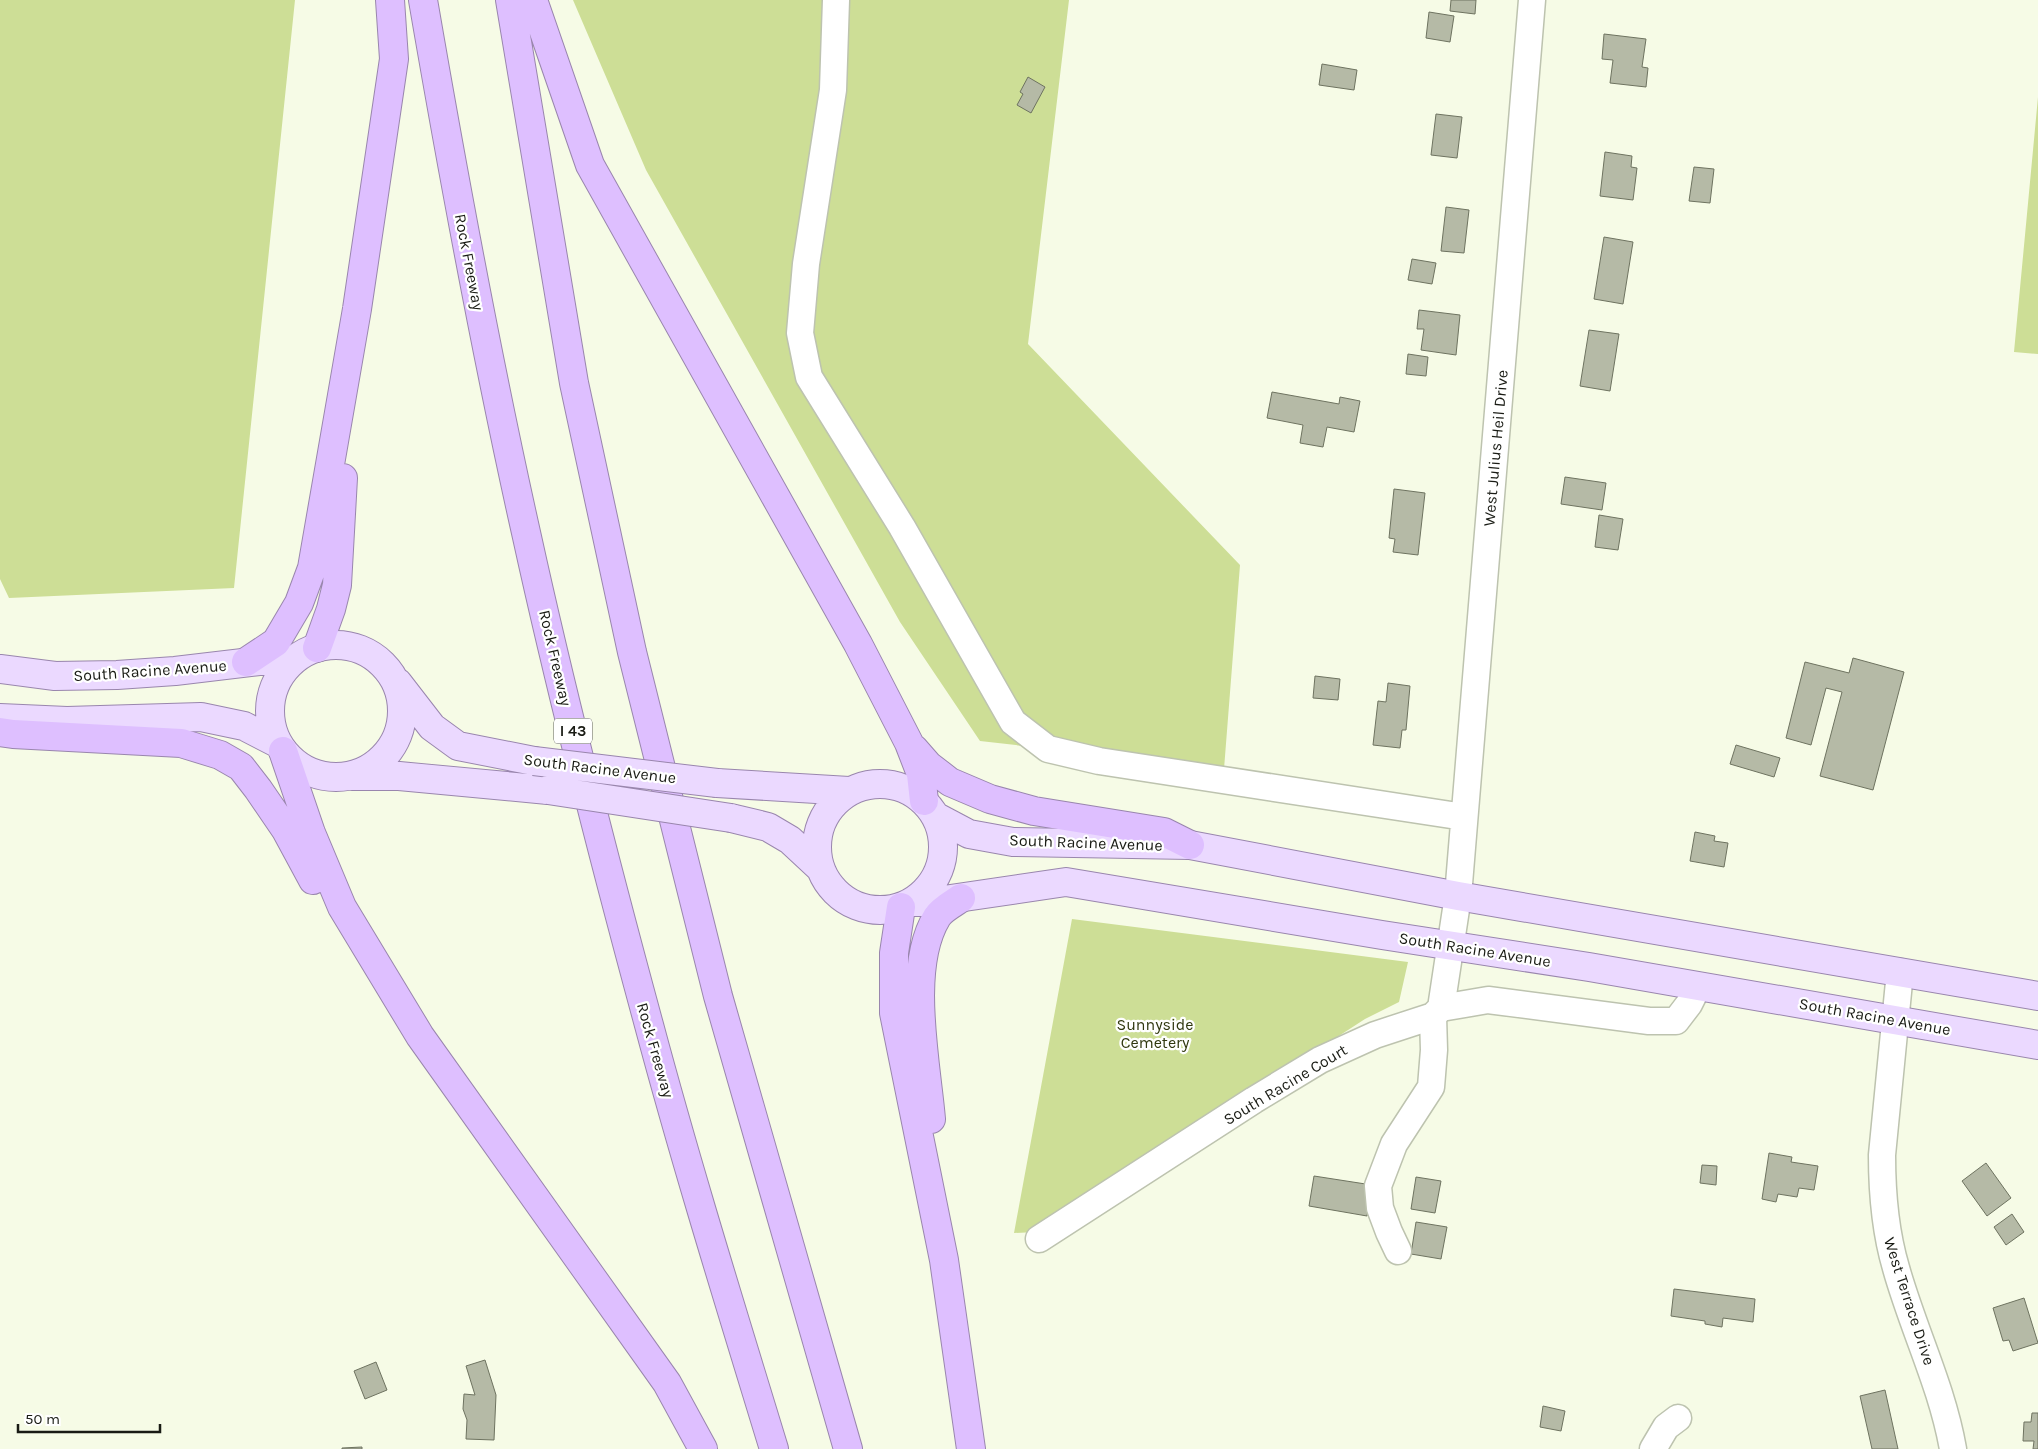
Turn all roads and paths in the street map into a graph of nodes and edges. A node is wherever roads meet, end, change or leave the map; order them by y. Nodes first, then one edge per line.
1 (390, 0) edge
2 (423, 0) edge
3 (510, 0) edge
4 (533, 0) edge
5 (836, 0) edge
6 (1532, 0) edge
7 (357, 309) junction
8 (308, 652) junction
9 (246, 662) junction
10 (0, 669) edge
11 (387, 670) junction
12 (0, 718) edge
13 (0, 732) edge
14 (909, 743) junction
15 (280, 747) junction
16 (351, 776) junction
17 (849, 791) junction
18 (930, 808) junction
19 (1464, 817) junction
20 (1190, 845) junction
21 (820, 867) junction
22 (1458, 896) junction
23 (961, 898) junction
24 (906, 904) junction
25 (1451, 945) junction
26 (1900, 972) junction
27 (1698, 986) junction
28 (2038, 996) edge
29 (1437, 1012) junction
30 (1895, 1020) junction
31 (420, 1036) junction
32 (2038, 1045) edge
33 (1039, 1239) dead end
34 (1398, 1251) dead end
35 (944, 1260) junction
36 (1678, 1418) dead end
37 (703, 1449) edge
38 (774, 1449) edge
39 (848, 1449) edge
40 (972, 1449) edge
41 (1653, 1449) edge
42 (1953, 1449) edge

1 - 7 highway
2 - 38 highway, Rock Freeway / I 43
3 - 39 highway
4 - 14 highway
5 - 19 street
6 - 19 street, West Julius Heil Drive
7 - 8 highway
7 - 9 highway
8 - 9 main road, South Racine Avenue
8 - 11 main road
8 - 15 main road
9 - 10 main road, South Racine Avenue
11 - 16 main road
11 - 17 main road, South Racine Avenue, bridge
12 - 15 main road
13 - 31 highway
14 - 18 highway
14 - 20 highway
15 - 16 main road
15 - 31 highway
16 - 21 main road, South Racine Avenue, bridge
17 - 18 main road
17 - 21 main road
18 - 20 main road, South Racine Avenue
18 - 24 main road
19 - 22 street, West Julius Heil Drive
20 - 22 main road, South Racine Avenue
21 - 24 main road
22 - 25 street
22 - 26 main road, South Racine Avenue
23 - 24 main road, South Racine Avenue
23 - 25 main road, South Racine Avenue
23 - 35 highway
24 - 35 highway
25 - 27 main road, South Racine Avenue
25 - 29 street
26 - 28 main road, South Racine Avenue
26 - 30 street, West Terrace Drive
27 - 29 street, South Racine Court
27 - 30 main road, South Racine Avenue
29 - 33 street, South Racine Court
29 - 34 street
30 - 32 main road, South Racine Avenue
30 - 42 street, West Terrace Drive
31 - 37 highway
35 - 40 highway
36 - 41 street

